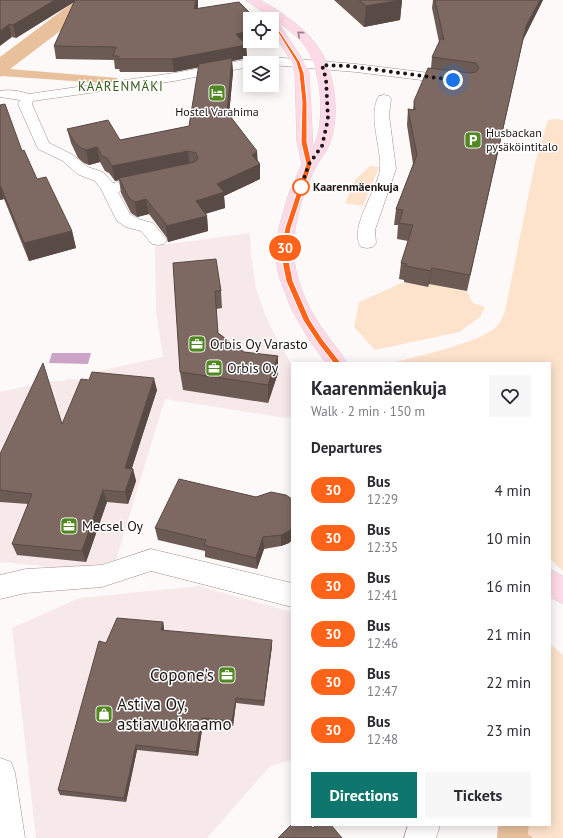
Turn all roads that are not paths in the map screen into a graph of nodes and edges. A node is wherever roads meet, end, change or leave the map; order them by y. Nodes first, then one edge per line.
1 (252, 0) edge
2 (263, 8) junction
3 (266, 12) edge
4 (279, 33) edge
5 (279, 62) edge
6 (298, 62) junction
7 (243, 65) edge
8 (322, 65) junction
9 (407, 74) junction
10 (468, 82) edge
11 (424, 88) edge
12 (4, 94) dead end
13 (28, 98) junction
14 (384, 99) dead end
15 (309, 164) junction
16 (168, 176) edge
17 (109, 189) junction
18 (158, 240) dead end
19 (367, 243) dead end
20 (336, 362) edge
21 (551, 582) edge
22 (0, 587) edge
23 (563, 592) edge
24 (291, 595) edge
25 (0, 773) edge
26 (424, 826) edge
27 (9, 838) edge
28 (420, 838) edge

1 - 2 main road
2 - 3 main road
8 -> 2 main road
4 - 6 main road
5 - 6 street
6 - 8 street
6 - 15 main road
7 - 13 street
8 - 9 street
8 - 15 main road
9 - 10 street
9 - 11 street
12 - 13 street
13 - 17 street
14 - 19 street
15 - 20 main road
16 - 17 street
17 - 18 street
21 - 23 main road
22 - 24 street
25 - 27 street
26 - 28 street

